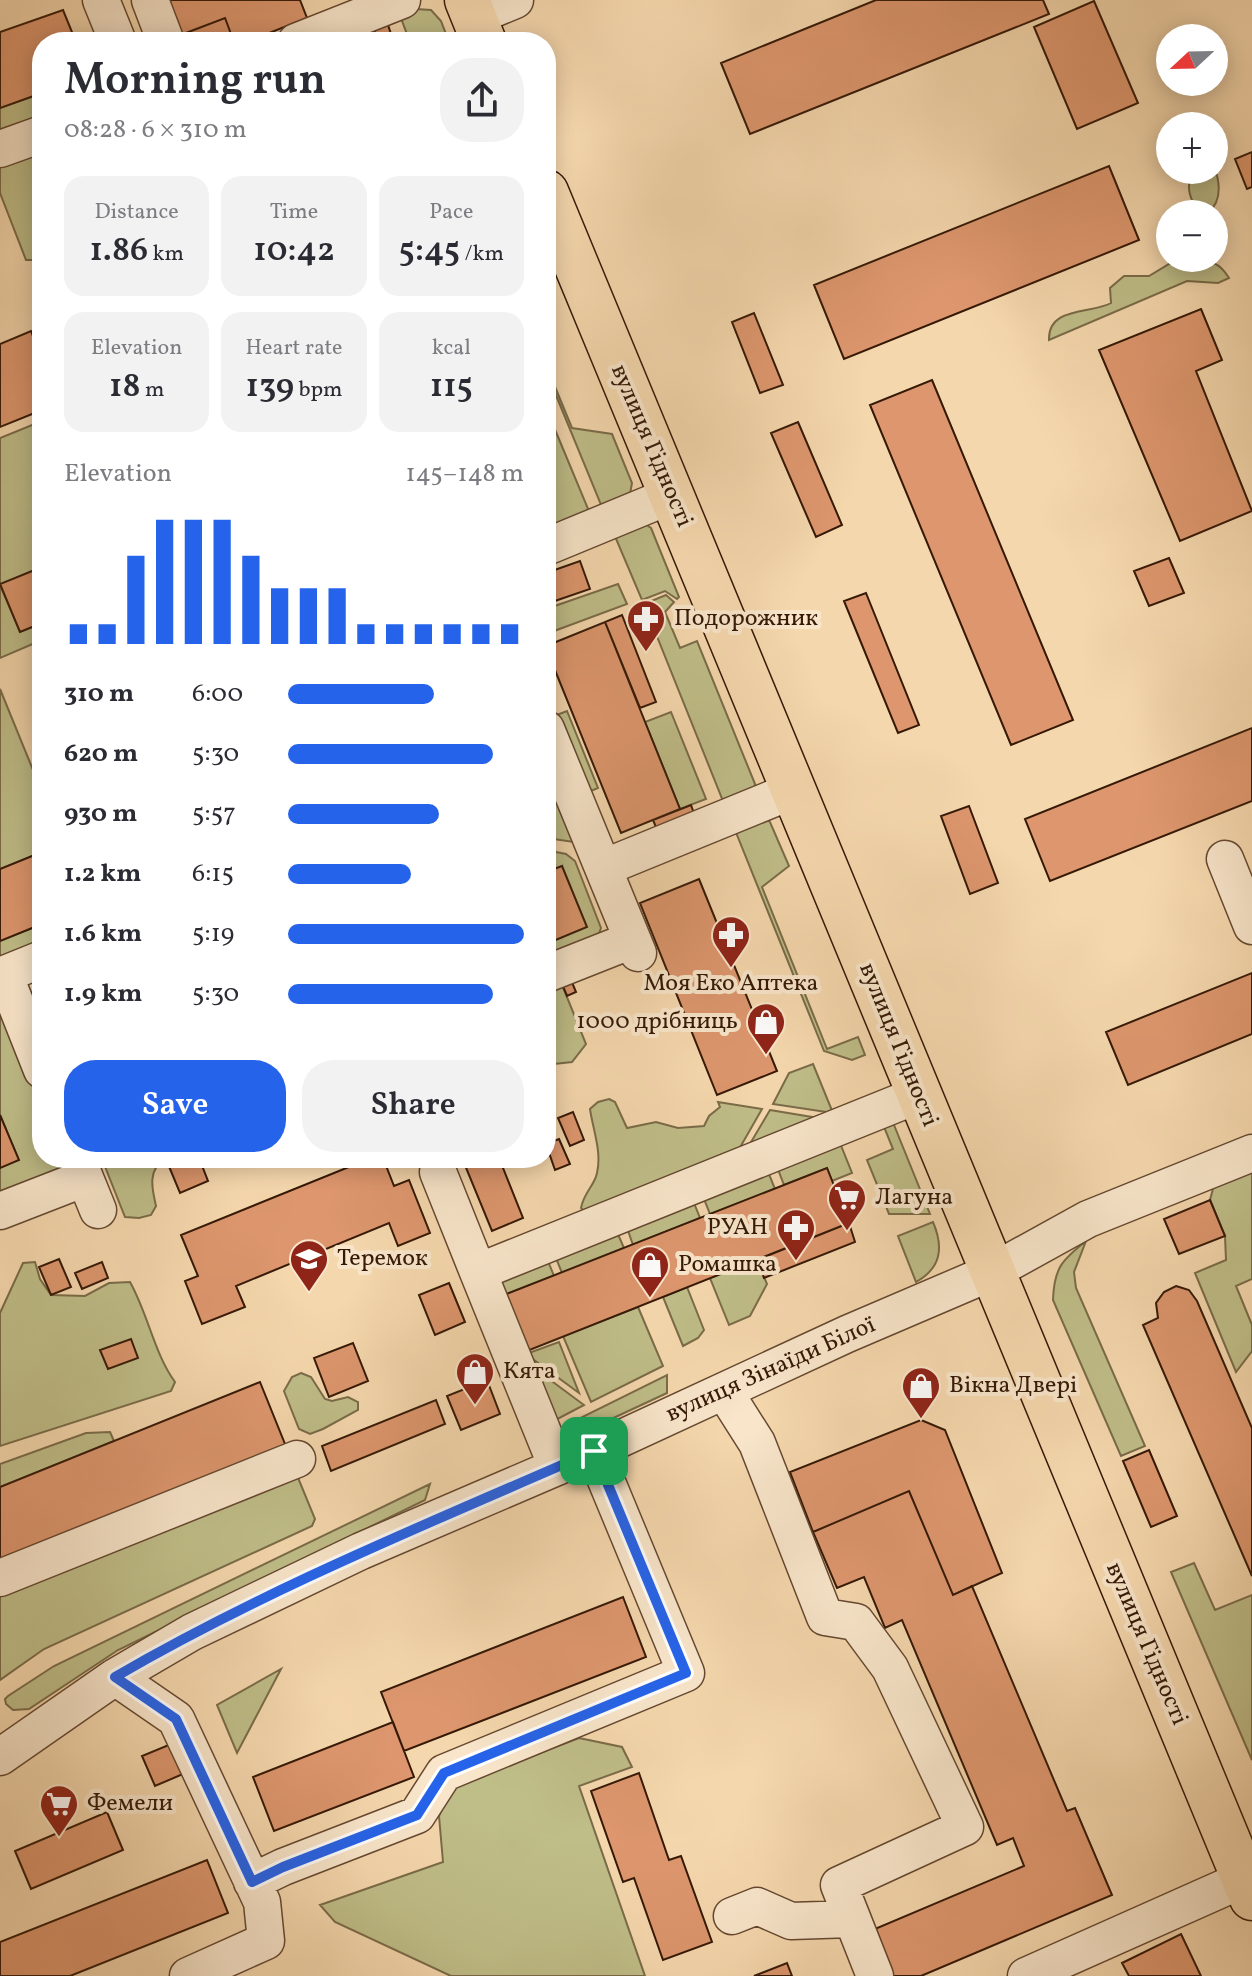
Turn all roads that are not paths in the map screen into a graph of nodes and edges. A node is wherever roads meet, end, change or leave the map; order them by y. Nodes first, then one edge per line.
1 (101, 0) edge
2 (402, 0) edge
3 (515, 0) edge
4 (475, 20) edge
5 (159, 23) edge
6 (116, 32) edge
7 (141, 32) edge
8 (321, 32) edge
9 (32, 138) edge
10 (0, 149) edge
11 (556, 216) edge
12 (672, 495) junction
13 (556, 543) edge
14 (556, 753) edge
15 (794, 790) junction
16 (1225, 859) dead end
17 (603, 868) junction
18 (1252, 926) edge
19 (32, 963) edge
20 (556, 971) edge
21 (2, 975) edge
22 (32, 1046) edge
23 (918, 1095) junction
24 (1252, 1153) edge
25 (438, 1172) dead end
26 (86, 1182) edge
27 (0, 1211) edge
28 (478, 1272) junction
29 (992, 1272) junction
30 (724, 1391) junction
31 (594, 1451) junction
32 (297, 1459) dead end
33 (557, 1467) junction
34 (0, 1578) edge
35 (115, 1677) junction
36 (7, 1738) edge
37 (252, 1882) junction
38 (1248, 1888) edge
39 (732, 1916) dead end
40 (852, 1919) junction
41 (188, 1976) edge
42 (875, 1976) edge
43 (1026, 1976) edge

1 - 6 street
2 - 8 street
3 - 4 street
5 - 7 street
9 - 10 street
11 - 12 main road, вулиця Гідності
12 - 13 street
12 - 15 main road, вулиця Гідності
14 - 17 street
15 - 17 street
15 - 23 main road, вулиця Гідності
16 - 18 street
17 - 20 street
19 - 21 street
21 - 22 street
23 - 28 street
23 - 29 main road, вулиця Гідності
24 - 29 street, вулиця Зінаїди Білої
25 - 28 street
26 - 27 street
28 - 33 street
29 - 30 street, вулиця Зінаїди Білої
29 - 38 main road, вулиця Гідності
30 - 31 street, вулиця Зінаїди Білої
30 - 40 street
31 - 33 street, вулиця Зінаїди Білої
31 - 37 street
32 - 34 street
33 - 35 street, вулиця Зінаїди Білої
35 - 36 street, вулиця Зінаїди Білої
35 - 37 street
37 - 41 street
38 - 43 street
39 - 40 street
40 - 42 street

